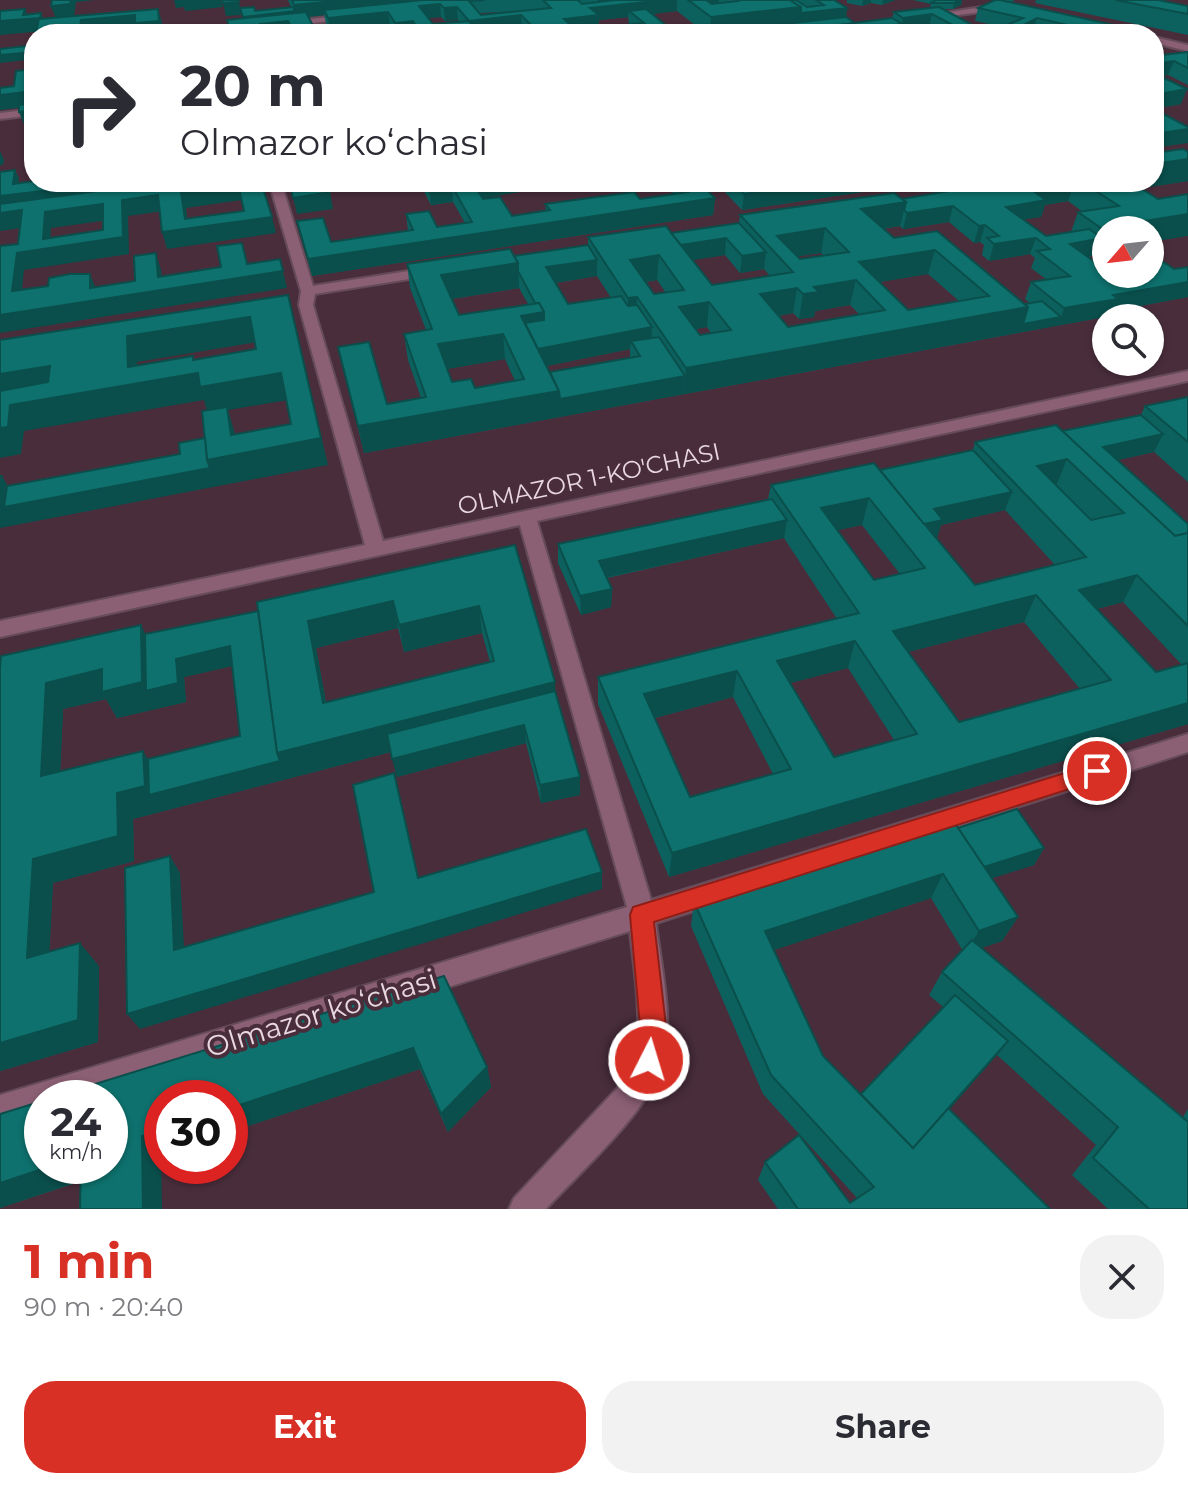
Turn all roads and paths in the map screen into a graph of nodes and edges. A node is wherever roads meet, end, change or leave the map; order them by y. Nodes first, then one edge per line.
1 (972, 0) edge
2 (1002, 7) junction
3 (1017, 10) edge
4 (364, 14) edge
5 (916, 17) edge
6 (318, 19) junction
7 (274, 24) edge
8 (320, 24) edge
9 (1164, 42) edge
10 (1188, 48) edge
11 (24, 113) edge
12 (0, 116) edge
13 (277, 192) edge
14 (446, 269) edge
15 (302, 301) junction
16 (1188, 376) edge
17 (527, 517) junction
18 (376, 549) junction
19 (0, 629) edge
20 (1188, 743) edge
21 (642, 915) junction
22 (0, 1110) edge
23 (525, 1209) edge

1 - 2 street
2 - 3 street
2 - 5 street
4 - 6 street
6 - 7 street
6 - 8 street
9 - 10 street
11 - 12 street
13 - 15 street
14 - 15 street
15 - 18 street
16 - 17 street, OLMAZOR 1-KO'CHASI
17 - 18 street, OLMAZOR 1-KO'CHASI
17 - 21 street
18 - 19 street, OLMAZOR 1-KO'CHASI
20 - 21 street, Olmazor koʻchasi
21 - 22 street, Olmazor koʻchasi
21 - 23 street

